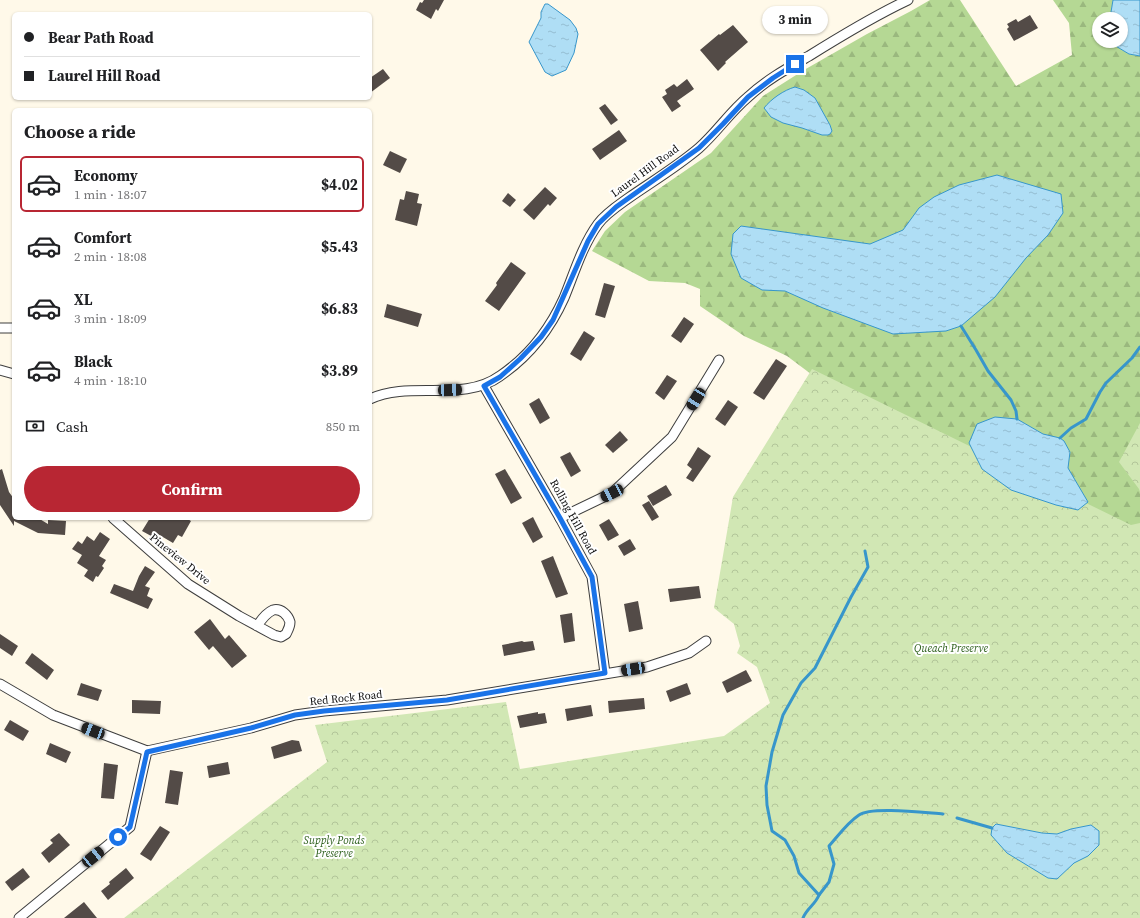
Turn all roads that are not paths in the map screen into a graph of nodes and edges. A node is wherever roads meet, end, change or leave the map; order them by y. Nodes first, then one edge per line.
1 (908, 0) edge
2 (0, 328) edge
3 (12, 328) edge
4 (720, 360) dead end
5 (0, 370) edge
6 (12, 373) edge
7 (484, 386) junction
8 (372, 398) edge
9 (560, 518) junction
10 (114, 520) edge
11 (257, 626) dead end
12 (706, 641) dead end
13 (605, 673) junction
14 (0, 684) edge
15 (147, 752) junction
16 (19, 918) edge

1 - 7 street, Laurel Hill Road
2 - 3 street
4 - 9 street
5 - 6 street
7 - 8 street, Laurel Hill Road
7 - 9 street, Rolling Hill Road
9 - 13 street, Rolling Hill Road
10 - 11 street, Pineview Drive
12 - 13 street, Red Rock Road
13 - 15 street, Red Rock Road
14 - 15 street
15 - 16 street

